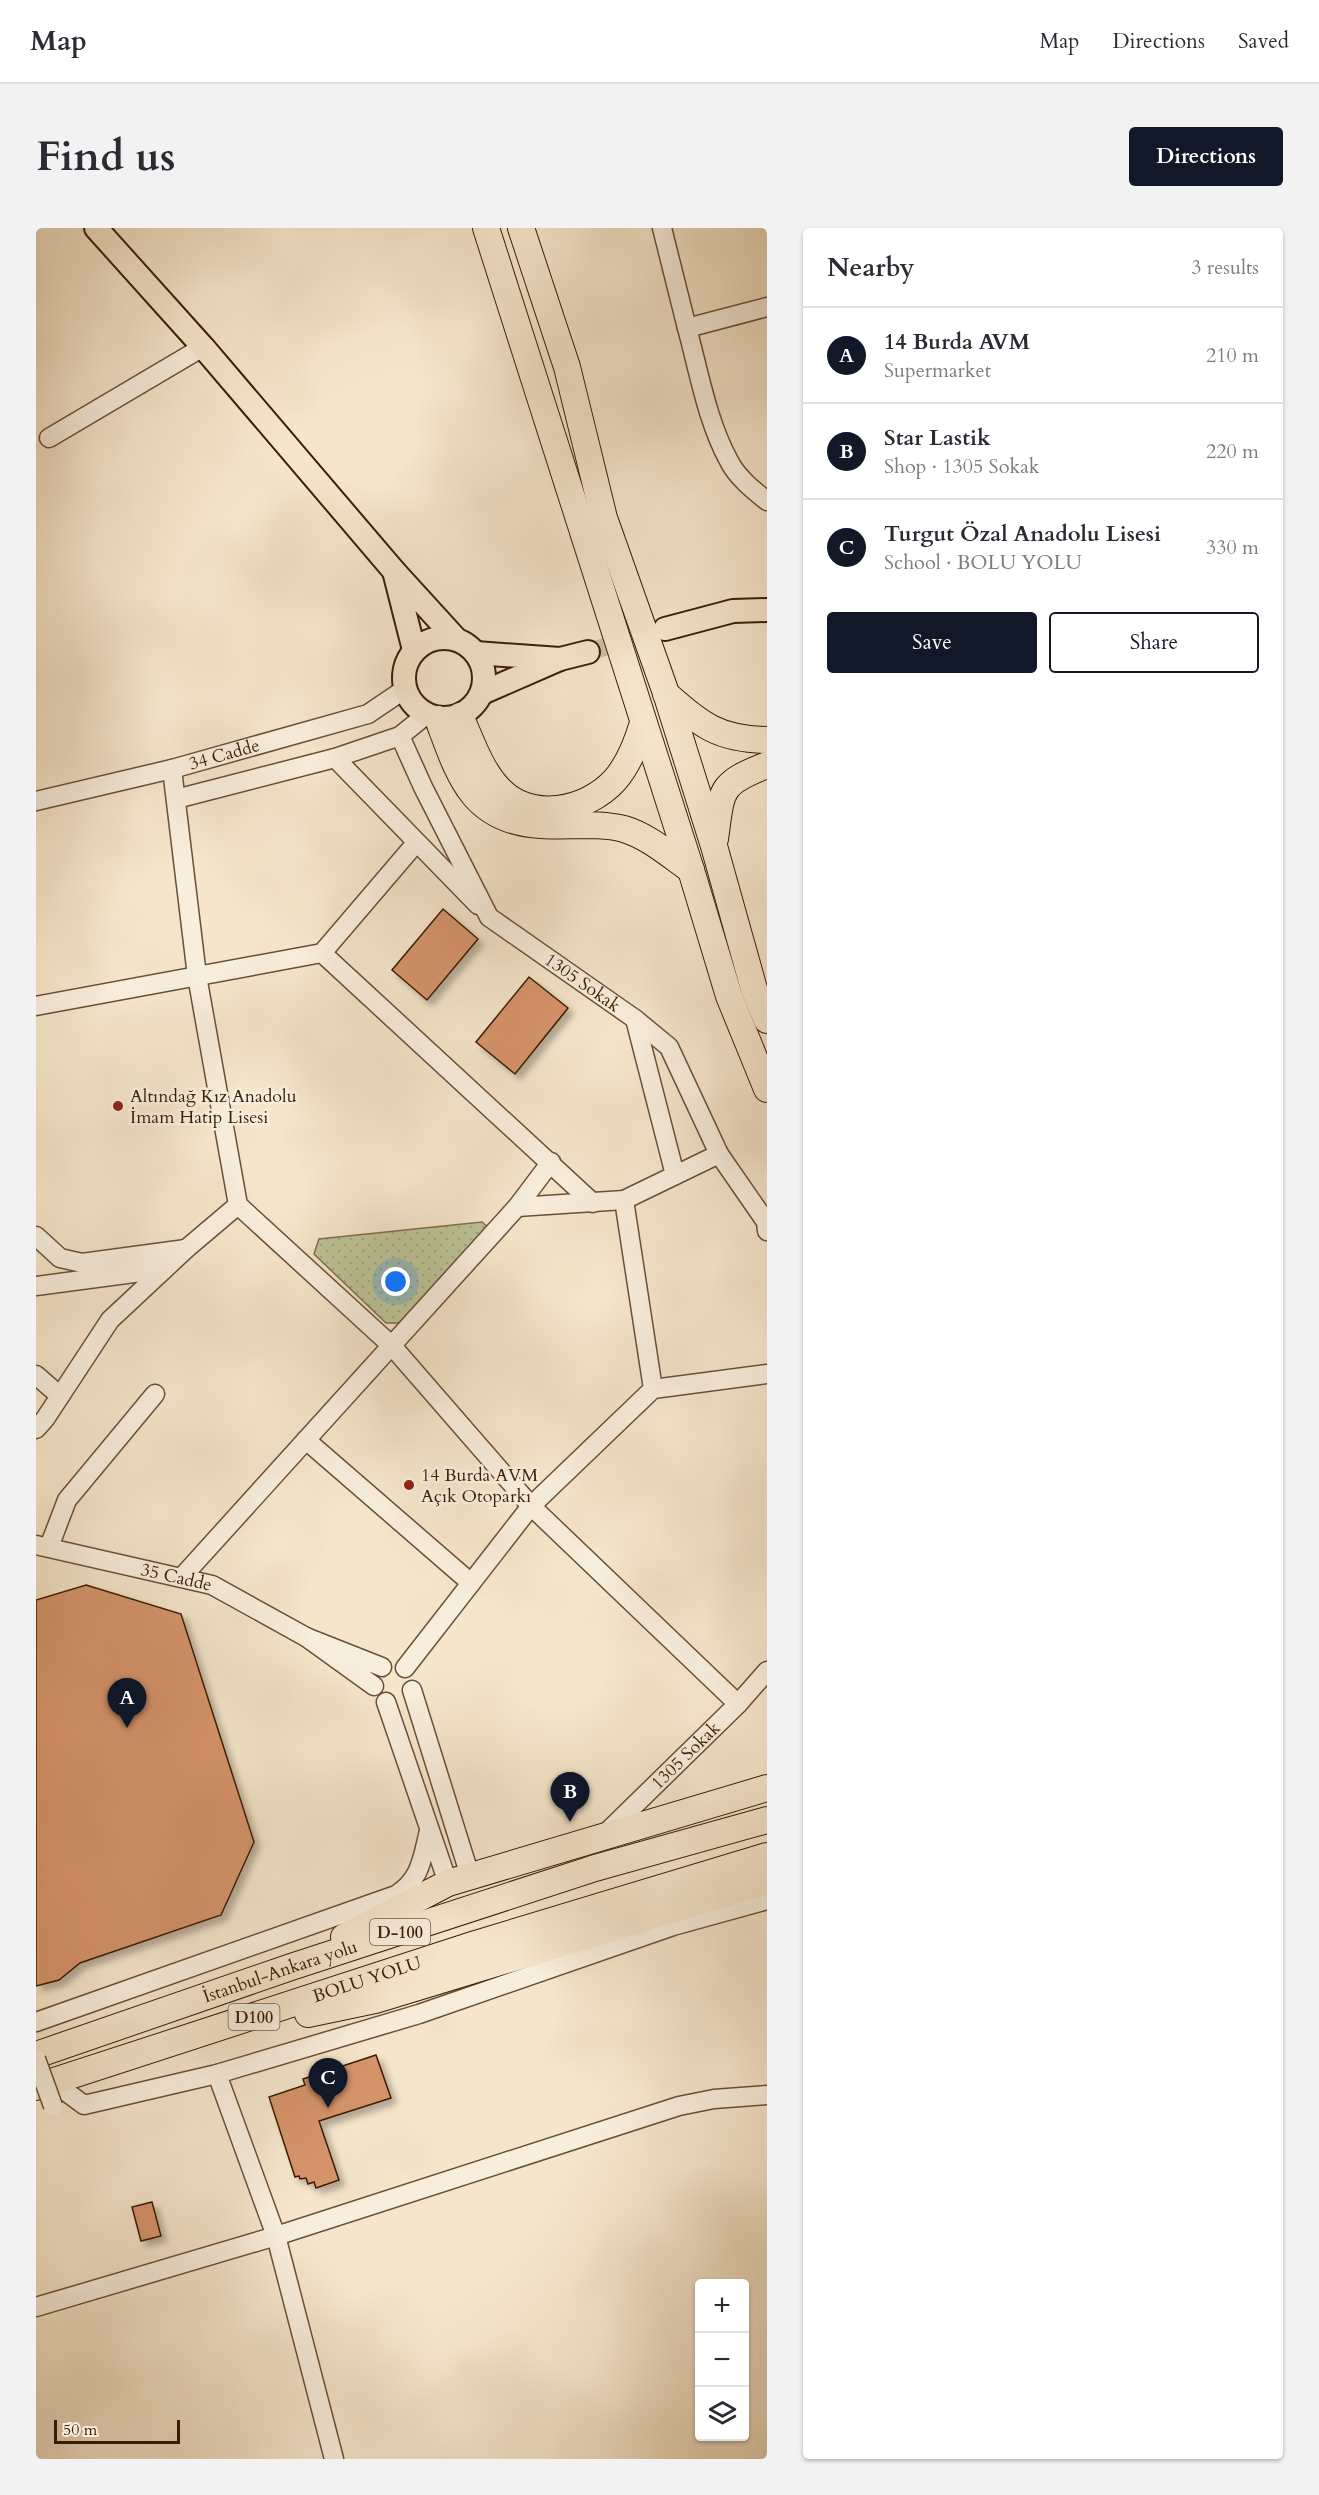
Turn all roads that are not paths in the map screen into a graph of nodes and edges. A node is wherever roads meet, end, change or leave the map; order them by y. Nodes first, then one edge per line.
1 (96, 228) edge
2 (486, 228) edge
3 (521, 228) edge
4 (662, 228) edge
5 (767, 307) edge
6 (687, 328) junction
7 (203, 347) junction
8 (49, 438) dead end
9 (767, 501) edge
10 (394, 571) junction
11 (767, 610) edge
12 (665, 628) tunnel mouth
13 (456, 639) junction
14 (414, 650) junction
15 (588, 652) tunnel mouth
16 (476, 653) junction
17 (560, 659) junction
18 (405, 689) junction
19 (482, 693) junction
20 (666, 693) junction
21 (441, 716) junction
22 (643, 723) junction
23 (400, 736) junction
24 (767, 740) edge
25 (335, 758) junction
26 (767, 765) edge
27 (172, 769) junction
28 (176, 799) junction
29 (36, 801) edge
30 (416, 843) junction
31 (714, 846) junction
32 (691, 870) junction
33 (489, 916) junction
34 (322, 953) junction
35 (197, 976) junction
36 (36, 1006) edge
37 (635, 1019) junction
38 (767, 1020) edge
39 (767, 1089) edge
40 (719, 1154) junction
41 (551, 1162) junction
42 (675, 1175) junction
43 (624, 1200) junction
44 (592, 1203) junction
45 (238, 1205) junction
46 (517, 1207) junction
47 (767, 1231) edge
48 (36, 1236) edge
49 (186, 1249) junction
50 (164, 1269) junction
51 (36, 1286) edge
52 (392, 1346) junction
53 (767, 1374) edge
54 (36, 1375) edge
55 (653, 1389) junction
56 (155, 1394) dead end
57 (60, 1396) junction
58 (36, 1429) edge
59 (306, 1440) junction
60 (531, 1506) junction
61 (43, 1546) edge
62 (182, 1577) junction
63 (471, 1583) junction
64 (306, 1637) junction
65 (382, 1667) junction
66 (405, 1668) junction
67 (767, 1671) edge
68 (374, 1686) junction
69 (412, 1690) junction
70 (386, 1701) junction
71 (738, 1704) junction
72 (767, 1788) edge
73 (767, 1820) edge
74 (429, 1832) junction
75 (603, 1836) junction
76 (767, 1856) edge
77 (459, 1880) junction
78 (767, 1881) edge
79 (767, 1900) edge
80 (291, 1967) junction
81 (36, 2022) edge
82 (184, 2040) junction
83 (36, 2057) edge
84 (217, 2074) junction
85 (47, 2092) edge
86 (767, 2095) edge
87 (276, 2236) junction
88 (36, 2307) edge
89 (334, 2459) edge

1 - 7 main road
2 - 22 highway
3 - 20 highway
4 - 6 street
5 - 6 street
6 - 9 street
7 - 8 street
7 - 10 main road
10 - 13 main road
10 - 14 main road
11 - 12 main road
13 - 14 main road
13 - 16 main road
14 - 18 main road
15 - 17 main road
16 - 17 main road
16 - 19 main road
17 - 19 main road
18 - 21 main road
18 - 27 street, 34 Cadde
19 - 21 main road
20 - 24 highway
20 - 31 highway
21 - 22 highway
21 - 23 street
21 - 32 highway
22 - 32 highway
23 - 25 street
23 - 33 street, 1305 Sokak
25 - 28 street
25 - 30 street
26 - 31 highway
27 - 28 street
27 - 29 street, 34 Cadde
28 - 35 street
30 - 33 street
30 - 34 street
31 - 38 highway
32 - 39 highway
33 - 37 street, 1305 Sokak
34 - 35 street
34 - 41 street
35 - 36 street
35 - 45 street
37 - 40 street, 1305 Sokak
37 - 42 street
40 - 42 street
40 - 47 street, 1305 Sokak
41 - 44 street
41 - 46 street
42 - 43 street
43 - 44 street
43 - 55 street
44 - 46 street
45 - 49 street
45 - 52 street
46 - 52 street
48 - 49 street
49 - 50 street
50 - 51 street
50 - 57 street
52 - 59 street
52 - 60 street
53 - 55 street
54 - 57 street
55 - 60 street
56 - 61 street
57 - 58 street
59 - 62 street
59 - 63 street
60 - 63 street
60 - 71 street
61 - 62 street, 35 Cadde
62 - 64 street, 35 Cadde
63 - 66 street
64 - 65 street
64 - 68 street
65 - 66 street
65 - 68 street
66 - 69 street
67 - 71 street, 1305 Sokak
68 - 70 street
69 - 70 street
69 - 77 street
70 - 74 street
71 - 75 street, 1305 Sokak
72 - 75 highway
73 - 80 highway, İstanbul-Ankara yolu / D-100
74 - 77 street
74 - 81 street
75 - 77 highway
76 - 82 highway, BOLU YOLU / D100
77 - 80 highway
78 - 82 highway
79 - 84 street
80 - 83 highway, İstanbul-Ankara yolu / D-100
82 - 85 highway, BOLU YOLU / D100
83 - 85 street, bridge
84 - 85 street
84 - 87 street
86 - 87 street
87 - 88 street
87 - 89 street

